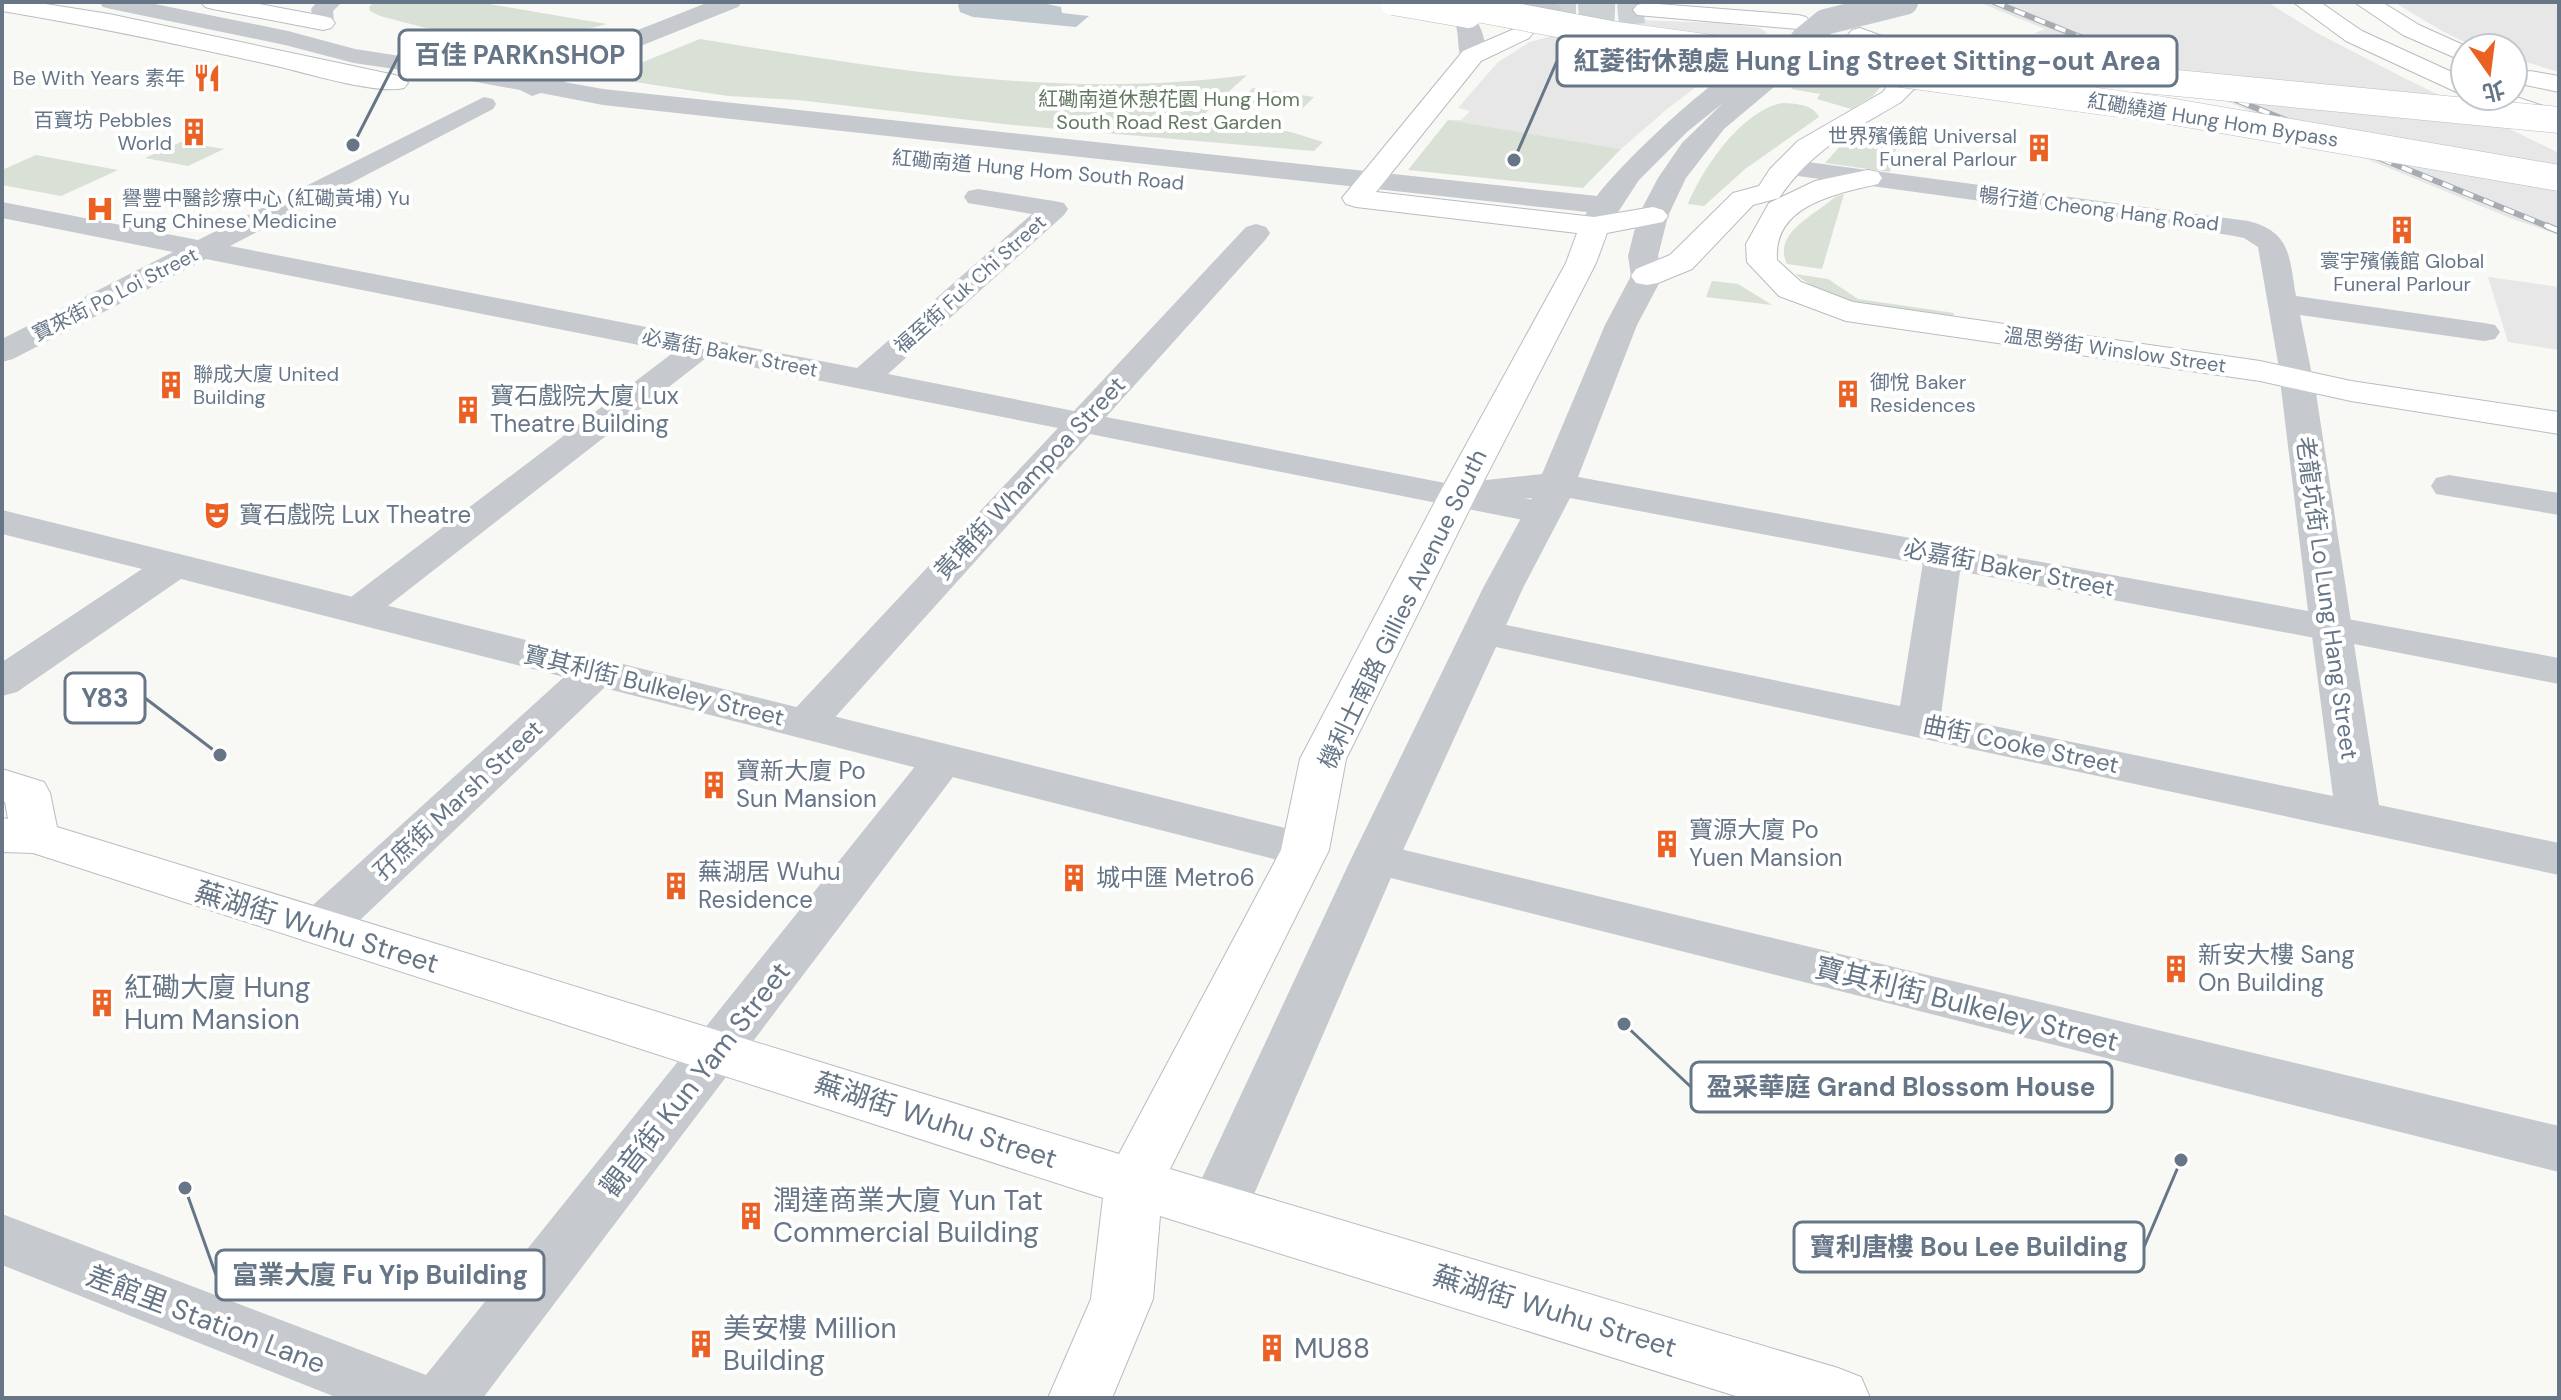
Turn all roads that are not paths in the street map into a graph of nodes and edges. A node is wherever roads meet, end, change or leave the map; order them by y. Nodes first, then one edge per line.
1 (111, 2) edge
2 (213, 2) edge
3 (730, 2) edge
4 (1393, 2) edge
5 (1440, 2) edge
6 (1491, 2) edge
7 (1905, 2) edge
8 (2366, 2) edge
9 (2, 4) edge
10 (2306, 4) edge
11 (1645, 10) tunnel mouth
12 (1560, 11) edge
13 (327, 12) edge
14 (702, 13) junction
15 (1467, 23) dead end
16 (1800, 31) junction
17 (1521, 33) dead end
18 (1617, 35) junction
19 (1860, 35) dead end
20 (1884, 45) tunnel mouth
21 (578, 46) junction
22 (2449, 48) edge
23 (411, 49) junction
24 (354, 56) junction
25 (1472, 56) junction
26 (449, 69) junction
27 (2529, 78) edge
28 (501, 79) junction
29 (2449, 81) edge
30 (395, 83) junction
31 (1903, 84) joint
32 (2559, 86) edge
33 (1732, 96) junction
34 (484, 104) junction
35 (542, 104) junction
36 (2529, 110) edge
37 (2559, 120) edge
38 (633, 126) dead end
39 (2207, 127) dead end
40 (954, 162) dead end
41 (1785, 167) junction
42 (1868, 178) junction
43 (2559, 178) edge
44 (1363, 188) junction
45 (978, 197) dead end
46 (1774, 200) junction
47 (2, 210) edge
48 (1599, 216) junction
49 (1653, 216) junction
50 (1256, 233) dead end
51 (199, 250) junction
52 (1647, 276) junction
53 (2285, 304) junction
54 (2484, 332) dead end
55 (700, 347) junction
56 (2, 352) edge
57 (864, 379) junction
58 (2297, 380) junction
59 (1083, 421) junction
60 (2559, 423) edge
61 (2449, 486) dead end
62 (1458, 494) junction
63 (1549, 498) junction
64 (2559, 504) edge
65 (2, 522) edge
66 (1943, 556) junction
67 (175, 565) junction
68 (357, 611) junction
69 (2331, 628) junction
70 (1482, 632) junction
71 (596, 671) junction
72 (2559, 671) edge
73 (2, 682) edge
74 (805, 724) junction
75 (1918, 724) junction
76 (944, 759) junction
77 (2, 784) edge
78 (2358, 817) junction
79 (18, 836) edge
80 (1305, 850) junction
81 (1375, 859) junction
82 (2559, 859) edge
83 (320, 928) junction
84 (717, 1051) junction
85 (2559, 1149) edge
86 (1134, 1183) junction
87 (1218, 1208) junction
88 (2, 1239) edge
89 (1824, 1396) edge
90 (411, 1398) edge
91 (446, 1398) edge
92 (1080, 1398) edge

1 - 24 street, 紅磡南道 Hung Hom South Road
2 - 13 main road
3 - 14 street
4 - 18 main road, bridge
5 - 18 main road, 紅磡繞道 Hung Hom Bypass, bridge
6 - 12 street
7 - 16 street, bridge
8 - 22 main road
9 - 30 main road
10 - 29 main road
11 - 16 main road
12 - 37 main road, 紅磡繞道 Hung Hom Bypass, bridge
13 - 23 street, 紅磡南道 Hung Hom South Road
14 - 21 street
14 - 35 street
15 - 25 street
16 - 33 street, bridge
17 - 25 main road
18 - 43 main road, 紅磡繞道 Hung Hom Bypass, bridge
19 - 20 main road
21 - 23 street
21 - 28 street
23 - 26 street, 紅磡南道 Hung Hom South Road
24 - 26 street, 紅磡南道 Hung Hom South Road
24 - 30 street, 紅磡南道 Hung Hom South Road
25 - 44 main road
26 - 28 street, 紅磡南道 Hung Hom South Road
27 - 32 main road
28 - 34 street
28 - 35 street, 紅磡南道 Hung Hom South Road
30 - 34 street, 紅磡南道 Hung Hom South Road
31 - 39 street
31 - 41 main road, 溫思勞街 Winslow Street
33 - 48 street
33 - 49 street
34 - 35 street, 紅磡南道 Hung Hom South Road
34 - 51 street, 寶來街 Po Loi Street
35 - 38 street, 紅磡南道 Hung Hom South Road
35 - 44 street, 紅磡南道 Hung Hom South Road
36 - 37 main road
40 - 44 street, 紅磡南道 Hung Hom South Road
41 - 42 street, 暢行道 Cheong Hang Road
41 - 46 main road, 溫思勞街 Winslow Street
42 - 46 main road
42 - 53 street, 暢行道 Cheong Hang Road
44 - 48 main road, 紅磡南道 Hung Hom South Road
45 - 57 street, 福至街 Fuk Chi Street
46 - 52 main road
46 - 58 main road, 溫思勞街 Winslow Street
47 - 51 street, 必嘉街 Baker Street
48 - 49 main road, 紅磡南道 Hung Hom South Road
48 - 62 main road, 機利士南路 Gillies Avenue South
49 - 52 street
50 - 59 street, 黃埔街 Whampoa Street
51 - 55 street, 必嘉街 Baker Street
51 - 56 street, 寶來街 Po Loi Street
52 - 63 street
53 - 54 street
53 - 58 street, 暢行道 Cheong Hang Road
55 - 57 street, 必嘉街 Baker Street
55 - 68 street
57 - 59 street, 必嘉街 Baker Street
58 - 60 main road, 溫思勞街 Winslow Street
58 - 69 street, 老龍坑街 Lo Lung Hang Street
59 - 62 street, 必嘉街 Baker Street
59 - 74 street, 黃埔街 Whampoa Street
61 - 64 street
62 - 63 street, 必嘉街 Baker Street
62 - 80 main road, 機利士南路 Gillies Avenue South
63 - 66 street, 必嘉街 Baker Street
63 - 70 street
65 - 67 street, 寶其利街 Bulkeley Street
66 - 69 street, 必嘉街 Baker Street
66 - 75 street
67 - 68 street, 寶其利街 Bulkeley Street
67 - 73 street
68 - 71 street, 寶其利街 Bulkeley Street
69 - 72 street, 必嘉街 Baker Street
69 - 78 street, 老龍坑街 Lo Lung Hang Street
70 - 75 street, 曲街 Cooke Street
70 - 81 street
71 - 74 street, 寶其利街 Bulkeley Street
71 - 83 street, 孖庶街 Marsh Street
74 - 76 street, 寶其利街 Bulkeley Street
75 - 78 street, 曲街 Cooke Street
76 - 80 street, 寶其利街 Bulkeley Street
76 - 84 street, 觀音街 Kun Yam Street
77 - 79 main road, 蕪湖街 Wuhu Street
78 - 82 street, 曲街 Cooke Street
79 - 83 main road, 蕪湖街 Wuhu Street
80 - 86 main road, 機利士南路 Gillies Avenue South
81 - 85 street, 寶其利街 Bulkeley Street
81 - 87 street
83 - 84 main road, 蕪湖街 Wuhu Street
84 - 86 main road, 蕪湖街 Wuhu Street
84 - 91 street, 觀音街 Kun Yam Street
86 - 87 main road, 蕪湖街 Wuhu Street
86 - 92 main road, 機利士南路 Gillies Avenue South
87 - 89 main road, 蕪湖街 Wuhu Street
88 - 90 street, 差館里 Station Lane

